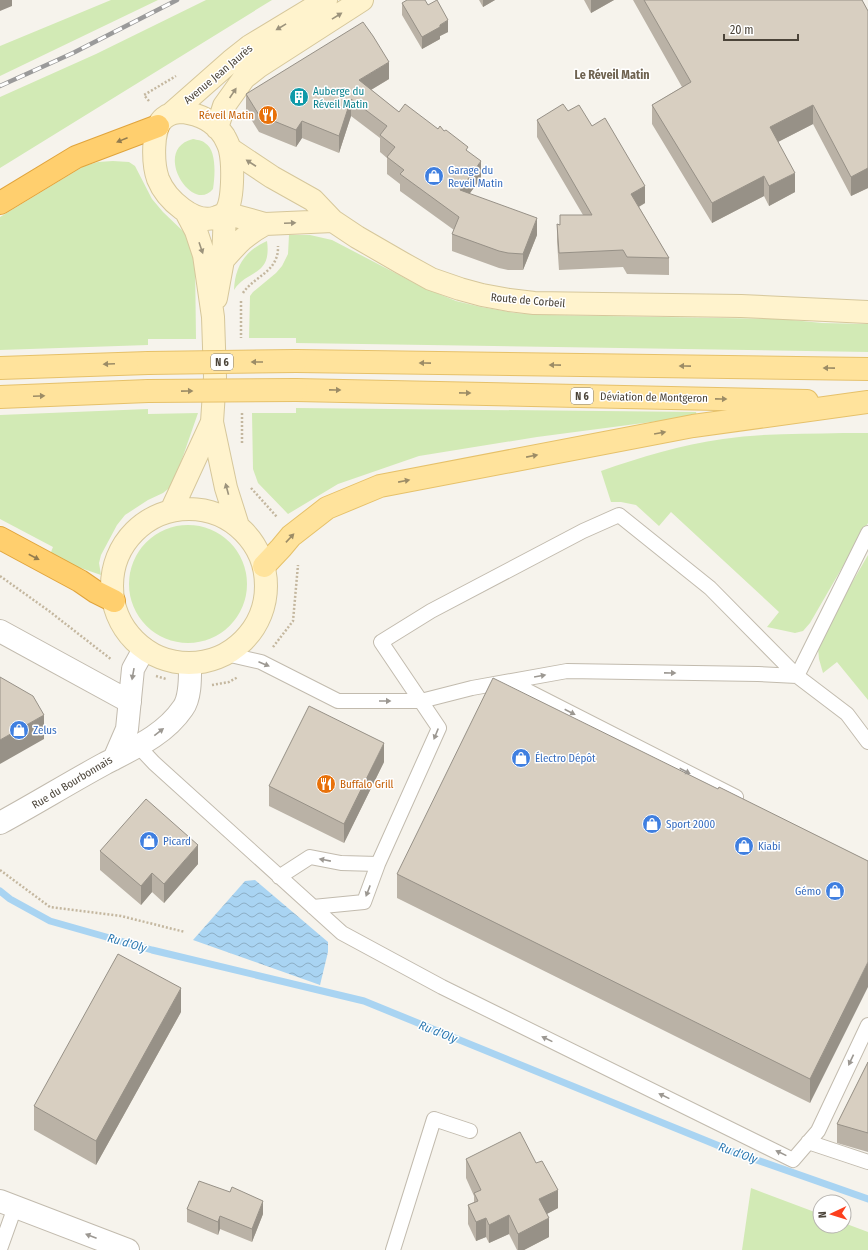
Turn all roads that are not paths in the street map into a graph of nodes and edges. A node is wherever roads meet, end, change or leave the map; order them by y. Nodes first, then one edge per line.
1 (326, 0) edge
2 (362, 0) edge
3 (165, 119) junction
4 (217, 128) junction
5 (230, 150) junction
6 (0, 203) edge
7 (186, 212) junction
8 (225, 213) junction
9 (333, 221) junction
10 (265, 224) junction
11 (223, 260) junction
12 (868, 312) edge
13 (213, 317) junction
14 (0, 368) edge
15 (868, 369) edge
16 (0, 397) edge
17 (868, 402) edge
18 (212, 422) junction
19 (171, 511) junction
20 (238, 526) junction
21 (868, 533) edge
22 (0, 538) edge
23 (264, 566) junction
24 (114, 601) junction
25 (0, 631) edge
26 (144, 649) junction
27 (226, 654) junction
28 (190, 663) junction
29 (797, 676) junction
30 (510, 682) junction
31 (421, 700) junction
32 (130, 702) junction
33 (868, 742) edge
34 (139, 747) junction
35 (114, 759) junction
36 (749, 804) edge
37 (0, 824) edge
38 (378, 864) junction
39 (280, 877) junction
40 (313, 907) junction
41 (868, 1025) edge
42 (470, 1131) dead end
43 (808, 1142) junction
44 (868, 1162) edge
45 (8, 1204) edge
46 (0, 1249) edge
47 (128, 1250) edge
48 (393, 1250) edge

1 -> 3 main road, Avenue Jean Jaurès
4 -> 2 main road
3 - 4 main road
3 -> 6 highway
3 - 7 main road
4 - 5 main road
5 - 8 main road
9 -> 5 main road, Route de Corbeil
7 - 8 main road
7 -> 13 main road
8 - 10 main road
8 - 11 main road
10 -> 9 main road
9 - 12 main road, Route de Corbeil
10 - 11 main road
11 - 13 main road
13 - 18 main road
15 -> 14 main road, N 6, bridge
16 -> 17 main road, Déviation de Montgeron / N 6, bridge
23 -> 17 main road
18 - 19 main road
20 -> 18 main road
19 - 20 main road
19 - 24 main road
20 - 23 main road
21 - 29 lane
22 -> 24 highway
23 - 27 main road
24 - 26 main road
25 - 32 street
26 - 28 main road
26 -> 32 street, Rue du Bourbonnais
27 - 28 main road
27 -> 31 lane
34 -> 28 street
30 -> 29 lane
29 - 31 lane
29 - 33 lane
30 - 31 lane
30 -> 36 lane
31 -> 38 lane
32 - 35 street, Rue du Bourbonnais
34 - 35 street
34 - 39 lane
35 - 37 street, Rue du Bourbonnais
38 -> 39 lane
38 -> 40 lane
39 - 40 lane
43 -> 40 lane
41 -> 43 lane
42 - 48 lane
43 - 44 lane
45 - 46 lane
47 -> 45 street

